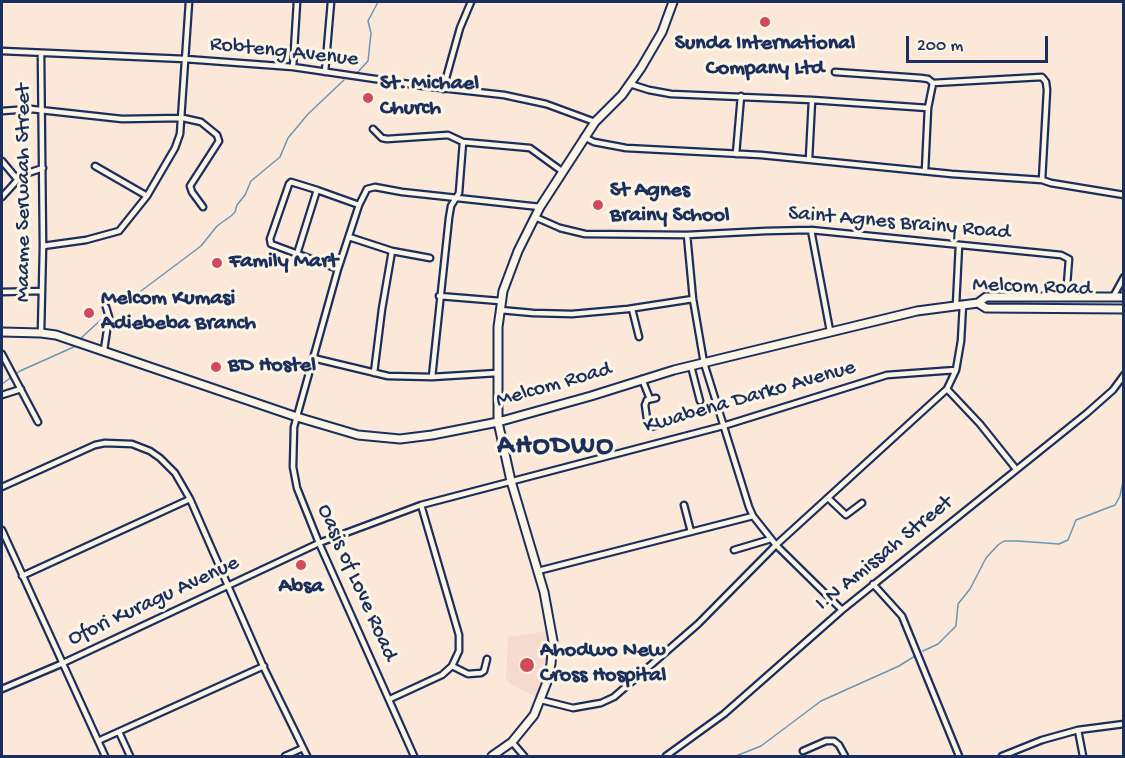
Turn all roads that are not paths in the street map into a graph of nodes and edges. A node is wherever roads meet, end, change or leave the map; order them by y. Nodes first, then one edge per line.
1 (189, 2) edge
2 (297, 2) edge
3 (331, 2) edge
4 (471, 2) edge
5 (673, 2) edge
6 (2, 51) edge
7 (41, 54) junction
8 (185, 59) junction
9 (293, 67) junction
10 (325, 72) junction
11 (835, 72) dead end
12 (933, 83) junction
13 (630, 84) junction
14 (443, 88) junction
15 (741, 96) junction
16 (812, 100) junction
17 (928, 108) junction
18 (41, 110) junction
19 (2, 111) edge
20 (183, 118) junction
21 (595, 122) junction
22 (373, 129) dead end
23 (584, 137) junction
24 (463, 141) junction
25 (736, 154) junction
26 (809, 159) junction
27 (2, 161) edge
28 (95, 166) dead end
29 (43, 168) junction
30 (925, 171) junction
31 (563, 172) junction
32 (17, 179) junction
33 (1042, 180) junction
34 (317, 190) junction
35 (1124, 195) edge
36 (147, 196) junction
37 (2, 197) edge
38 (456, 198) junction
39 (359, 205) junction
40 (203, 207) dead end
41 (540, 207) junction
42 (535, 217) junction
43 (811, 230) junction
44 (687, 235) junction
45 (349, 237) junction
46 (959, 245) junction
47 (43, 246) junction
48 (392, 251) junction
49 (297, 254) junction
50 (430, 258) dead end
51 (338, 269) junction
52 (1124, 277) edge
53 (42, 291) junction
54 (2, 292) edge
55 (440, 296) junction
56 (1113, 297) junction
57 (1124, 297) edge
58 (1066, 298) junction
59 (693, 299) junction
60 (978, 303) junction
61 (959, 304) junction
62 (500, 305) junction
63 (106, 307) dead end
64 (632, 309) junction
65 (1108, 309) junction
66 (1124, 309) edge
67 (830, 331) junction
68 (2, 332) edge
69 (41, 333) junction
70 (639, 337) dead end
71 (104, 350) junction
72 (2, 354) edge
73 (313, 358) junction
74 (704, 363) junction
75 (691, 366) junction
76 (956, 370) junction
77 (374, 373) junction
78 (498, 374) junction
79 (1124, 375) edge
80 (432, 377) junction
81 (642, 379) junction
82 (21, 389) junction
83 (947, 389) junction
84 (2, 395) edge
85 (656, 398) dead end
86 (650, 399) junction
87 (700, 401) dead end
88 (297, 417) junction
89 (38, 422) dead end
90 (498, 422) junction
91 (666, 423) dead end
92 (723, 426) junction
93 (1016, 469) junction
94 (512, 481) junction
95 (2, 487) edge
96 (828, 498) junction
97 (190, 499) junction
98 (862, 503) dead end
99 (421, 505) junction
100 (684, 505) dead end
101 (753, 516) junction
102 (2, 530) edge
103 (691, 532) junction
104 (771, 538) junction
105 (319, 543) junction
106 (776, 545) junction
107 (734, 550) dead end
108 (538, 571) junction
109 (22, 576) junction
110 (873, 584) junction
111 (230, 586) junction
112 (842, 610) junction
113 (487, 659) dead end
114 (61, 664) junction
115 (264, 666) junction
116 (452, 666) junction
117 (2, 689) edge
118 (390, 699) junction
119 (540, 700) junction
120 (1124, 724) edge
121 (1078, 730) junction
122 (119, 732) junction
123 (98, 741) junction
124 (512, 742) junction
125 (303, 748) junction
126 (803, 751) dead end
127 (105, 756) edge
128 (130, 756) edge
129 (285, 756) edge
130 (307, 756) edge
131 (414, 756) edge
132 (492, 756) edge
133 (524, 756) edge
134 (666, 756) edge
135 (845, 756) edge
136 (959, 756) edge
137 (1002, 756) edge
138 (1083, 756) edge

1 - 8 street
2 - 9 street
3 - 10 street
4 - 14 street
5 - 13 main road
6 - 7 street, Robteng Avenue
7 - 8 street, Robteng Avenue
7 - 18 street, Maame Serwaah Street
8 - 9 street, Robteng Avenue
8 - 20 street
9 - 10 street, Robteng Avenue
10 - 14 street, Robteng Avenue
11 - 12 street
12 - 17 street
12 - 33 street
13 - 15 street
13 - 21 main road
14 - 21 street, Robteng Avenue
15 - 16 street
15 - 25 street
16 - 17 street
16 - 26 street
17 - 30 street
18 - 19 street
18 - 20 street
18 - 29 street, Maame Serwaah Street
20 - 36 street
20 - 40 street
21 - 23 main road
22 - 24 street
23 - 25 street
23 - 31 main road
24 - 31 street
24 - 38 street
25 - 26 street
26 - 30 street
27 - 32 street
28 - 36 street
29 - 32 street
29 - 47 street, Maame Serwaah Street
30 - 33 street
31 - 41 main road
32 - 37 street
33 - 35 street
34 - 39 street
34 - 49 street
34 - 49 street
36 - 47 street
38 - 39 street, Oasis of Love Road
38 - 41 street
38 - 55 street
39 - 45 street, Oasis of Love Road
41 - 42 main road
42 - 44 street, Saint Agnes Brainy Road
42 - 62 main road
43 - 44 street, Saint Agnes Brainy Road
43 - 46 street, Saint Agnes Brainy Road
43 - 67 street
44 - 59 street
45 - 48 street
45 - 51 street, Oasis of Love Road
46 - 58 street, Saint Agnes Brainy Road
46 - 61 street
47 - 53 street, Maame Serwaah Street
48 - 50 street
48 - 77 street
49 - 51 street
51 - 73 street, Oasis of Love Road
52 - 56 street
53 - 54 street
53 - 69 street, Maame Serwaah Street
55 - 62 street
55 - 80 street
56 - 57 main road
56 - 58 main road
56 - 65 main road
58 - 60 main road
59 - 64 street
59 - 74 street
60 - 61 main road, Melcom Road
60 - 65 main road, Melcom Road
61 - 67 main road, Melcom Road
61 - 76 street
62 - 64 street
62 - 78 main road
63 - 71 street
64 - 70 street
65 - 66 main road, Melcom Road
67 - 74 main road, Melcom Road
68 - 69 main road, Melcom Road
69 - 71 main road, Melcom Road
71 - 88 main road, Melcom Road
72 - 82 street
73 - 77 street
73 - 88 street, Oasis of Love Road
74 - 75 main road, Melcom Road
74 - 92 street
75 - 81 main road, Melcom Road
75 - 87 street
76 - 83 street
76 - 92 street, Kwabena Darko Avenue
77 - 80 street
78 - 80 street
78 - 90 main road
79 - 93 street, I.N Amissah Street
81 - 86 street
81 - 90 main road, Melcom Road
82 - 84 street
82 - 89 street
83 - 93 street
83 - 96 street
85 - 86 street
86 - 91 street
88 - 90 main road, Melcom Road
88 - 105 street, Oasis of Love Road
90 - 94 main road
92 - 94 street, Kwabena Darko Avenue
92 - 101 street
93 - 110 street, I.N Amissah Street
94 - 99 street, Kwabena Darko Avenue
94 - 108 main road
95 - 97 street
96 - 98 street
96 - 106 street
97 - 109 street
97 - 111 street
99 - 105 street, Kwabena Darko Avenue
99 - 116 street
100 - 103 street
101 - 103 street
101 - 104 street
102 - 109 street
103 - 108 street
104 - 106 street
104 - 107 street
105 - 111 street, Ofori Kuragu Avenue
105 - 118 street, Oasis of Love Road
106 - 112 street
106 - 119 street
108 - 119 main road
109 - 114 street
110 - 112 street, I.N Amissah Street
110 - 136 street
111 - 114 street, Ofori Kuragu Avenue
111 - 115 street
112 - 134 street, I.N Amissah Street
113 - 116 street
114 - 117 street, Ofori Kuragu Avenue
114 - 123 street
115 - 122 street
115 - 125 street
116 - 118 street
118 - 131 street, Oasis of Love Road
119 - 124 main road
120 - 121 street
121 - 137 street
121 - 138 street
122 - 123 street
122 - 128 street
123 - 127 street
124 - 132 main road
124 - 133 street
125 - 129 street
125 - 130 street
126 - 135 street

